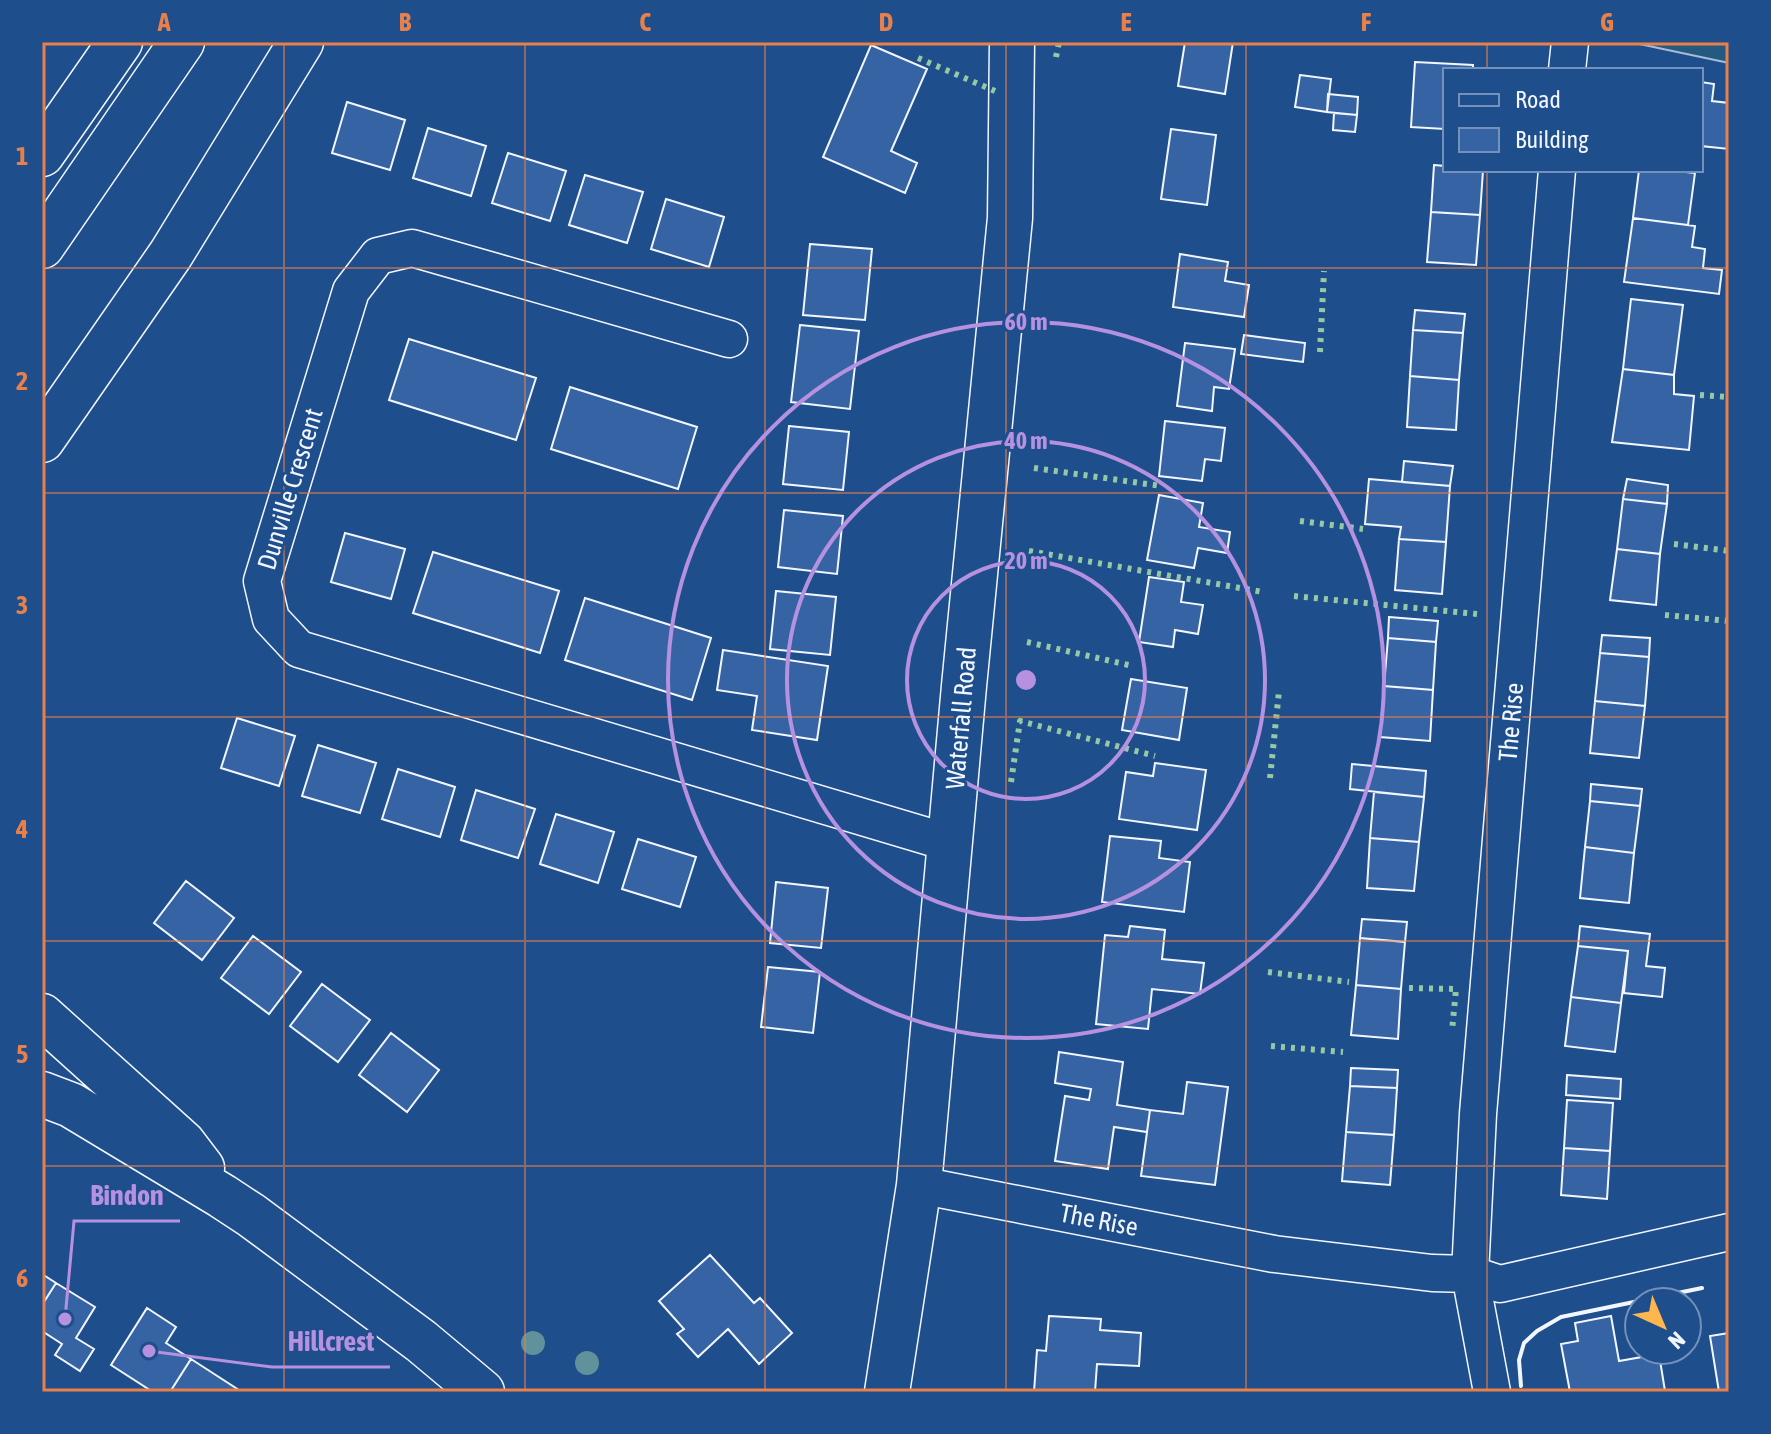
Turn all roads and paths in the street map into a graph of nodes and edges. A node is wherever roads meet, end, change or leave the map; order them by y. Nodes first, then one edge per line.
1 (120, 42) edge
2 (182, 42) edge
3 (301, 42) edge
4 (1012, 42) edge
5 (1570, 42) edge
6 (1567, 68) edge
7 (42, 154) edge
8 (1557, 172) edge
9 (42, 246) edge
10 (729, 339) dead end
11 (42, 440) edge
12 (950, 843) junction
13 (42, 1016) edge
14 (42, 1094) edge
15 (919, 1185) junction
16 (222, 1196) junction
17 (1729, 1232) edge
18 (1470, 1274) junction
19 (482, 1392) edge
20 (887, 1392) edge
21 (1492, 1392) edge

1 - 7 main road
2 - 9 main road
3 - 11 main road
4 - 12 main road, Waterfall Road
5 - 6 street
8 - 18 street, The Rise
10 - 12 street, Dunville Crescent
12 - 15 main road, Waterfall Road
13 - 16 main road
14 - 16 main road
15 - 18 street, The Rise
15 - 20 main road, Waterfall Road
16 - 19 main road
17 - 18 street, The Rise
18 - 21 street, The Rise

